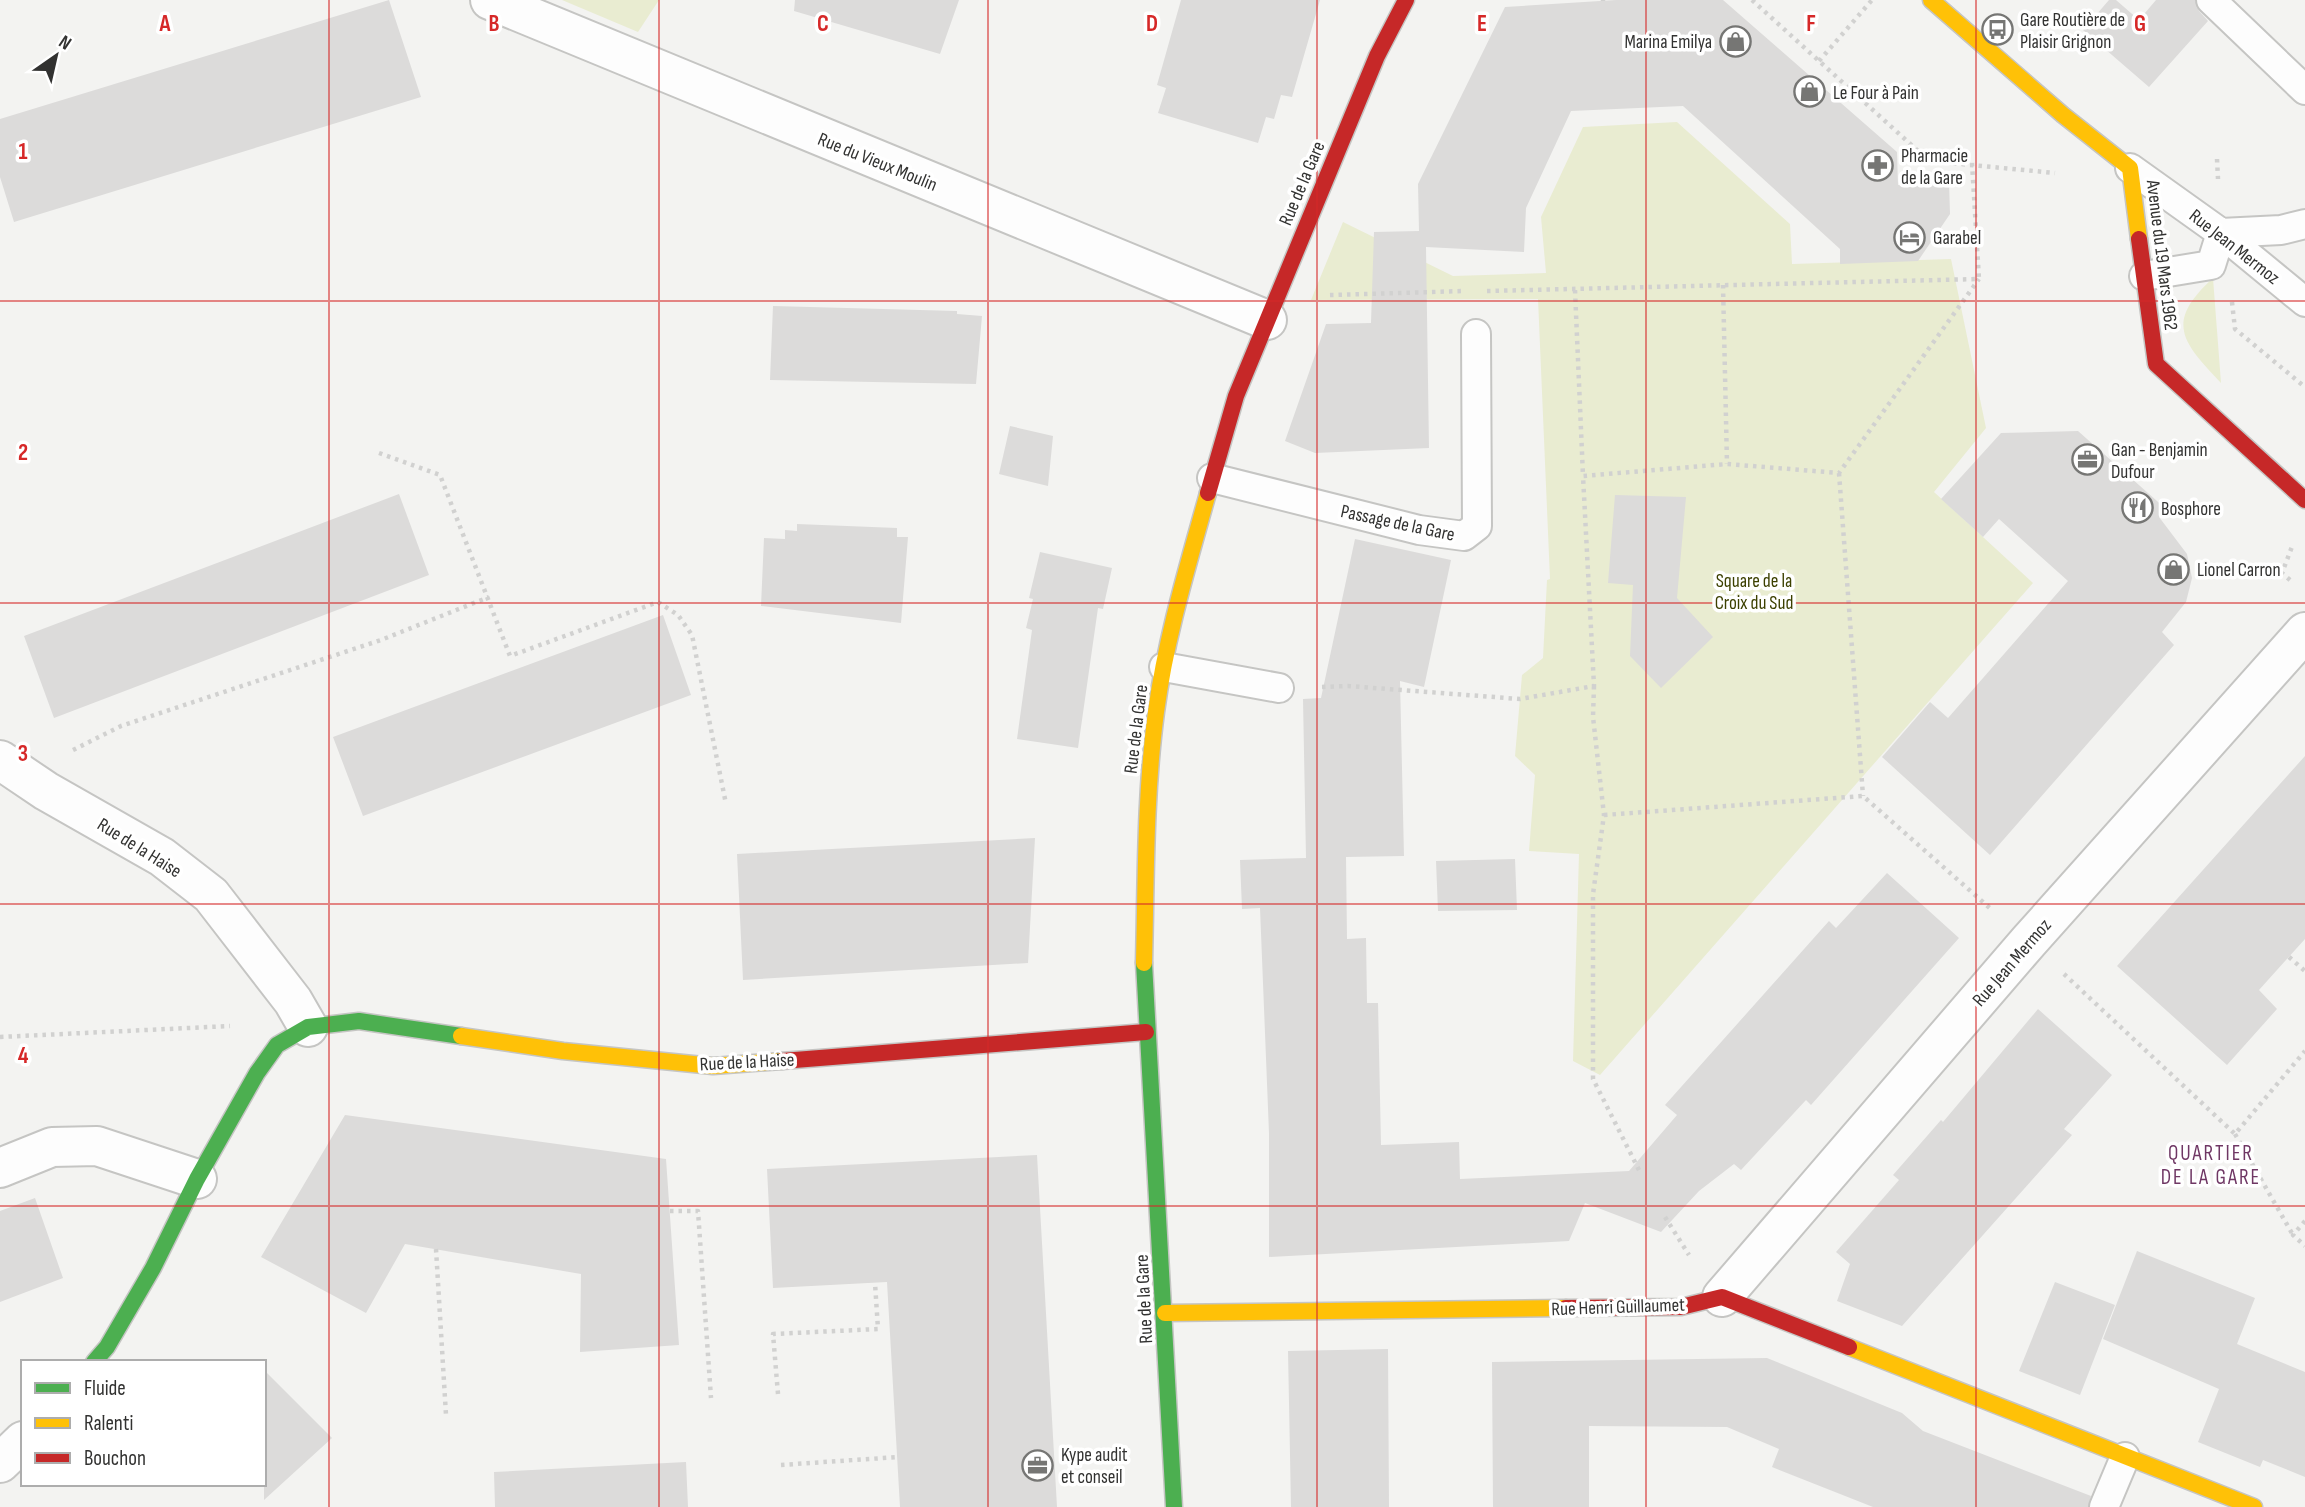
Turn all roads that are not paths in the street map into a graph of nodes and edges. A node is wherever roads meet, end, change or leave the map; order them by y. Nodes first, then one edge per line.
1 (490, 0) edge
2 (1406, 0) edge
3 (1931, 0) edge
4 (2211, 0) edge
5 (2305, 90) edge
6 (2130, 168) junction
7 (2305, 225) edge
8 (2221, 233) junction
9 (2144, 276) junction
10 (2305, 302) edge
11 (1267, 320) junction
12 (1476, 334) dead end
13 (1212, 478) junction
14 (2305, 500) edge
15 (2305, 632) edge
16 (1164, 667) junction
17 (1279, 688) road end
18 (11, 767) edge
19 (300, 1014) junction
20 (1146, 1032) junction
21 (0, 1168) edge
22 (197, 1179) junction
23 (1722, 1297) junction
24 (1165, 1313) junction
25 (96, 1360) edge
26 (21, 1443) edge
27 (2125, 1457) junction
28 (0, 1463) edge
29 (1174, 1507) edge
30 (2104, 1507) edge
31 (2254, 1507) edge

1 - 11 street, Rue du Vieux Moulin
2 - 11 street, Rue de la Gare
3 - 6 street, Avenue du 19 Mars 1962
4 - 5 lane
6 - 8 lane, Rue Jean Mermoz
6 - 9 street, Avenue du 19 Mars 1962
7 - 8 lane
8 - 9 lane
8 - 10 lane, Rue Jean Mermoz
9 - 14 street, Avenue du 19 Mars 1962
11 - 13 street, Rue de la Gare
12 - 13 lane, Passage de la Gare
13 - 16 street, Rue de la Gare
15 - 23 street, Rue Jean Mermoz
16 - 17 lane
16 - 20 street, Rue de la Gare
18 - 19 street, Rue de la Haise
19 - 20 street, Rue de la Haise
19 - 22 street, Rue de la Haise
20 - 24 street, Rue de la Gare
21 - 22 street
22 - 25 street, Rue de la Haise
23 - 24 street, Rue Henri Guillaumet
23 - 27 street
24 - 29 street, Rue de la Gare
26 - 28 street
27 - 30 lane
27 - 31 street

